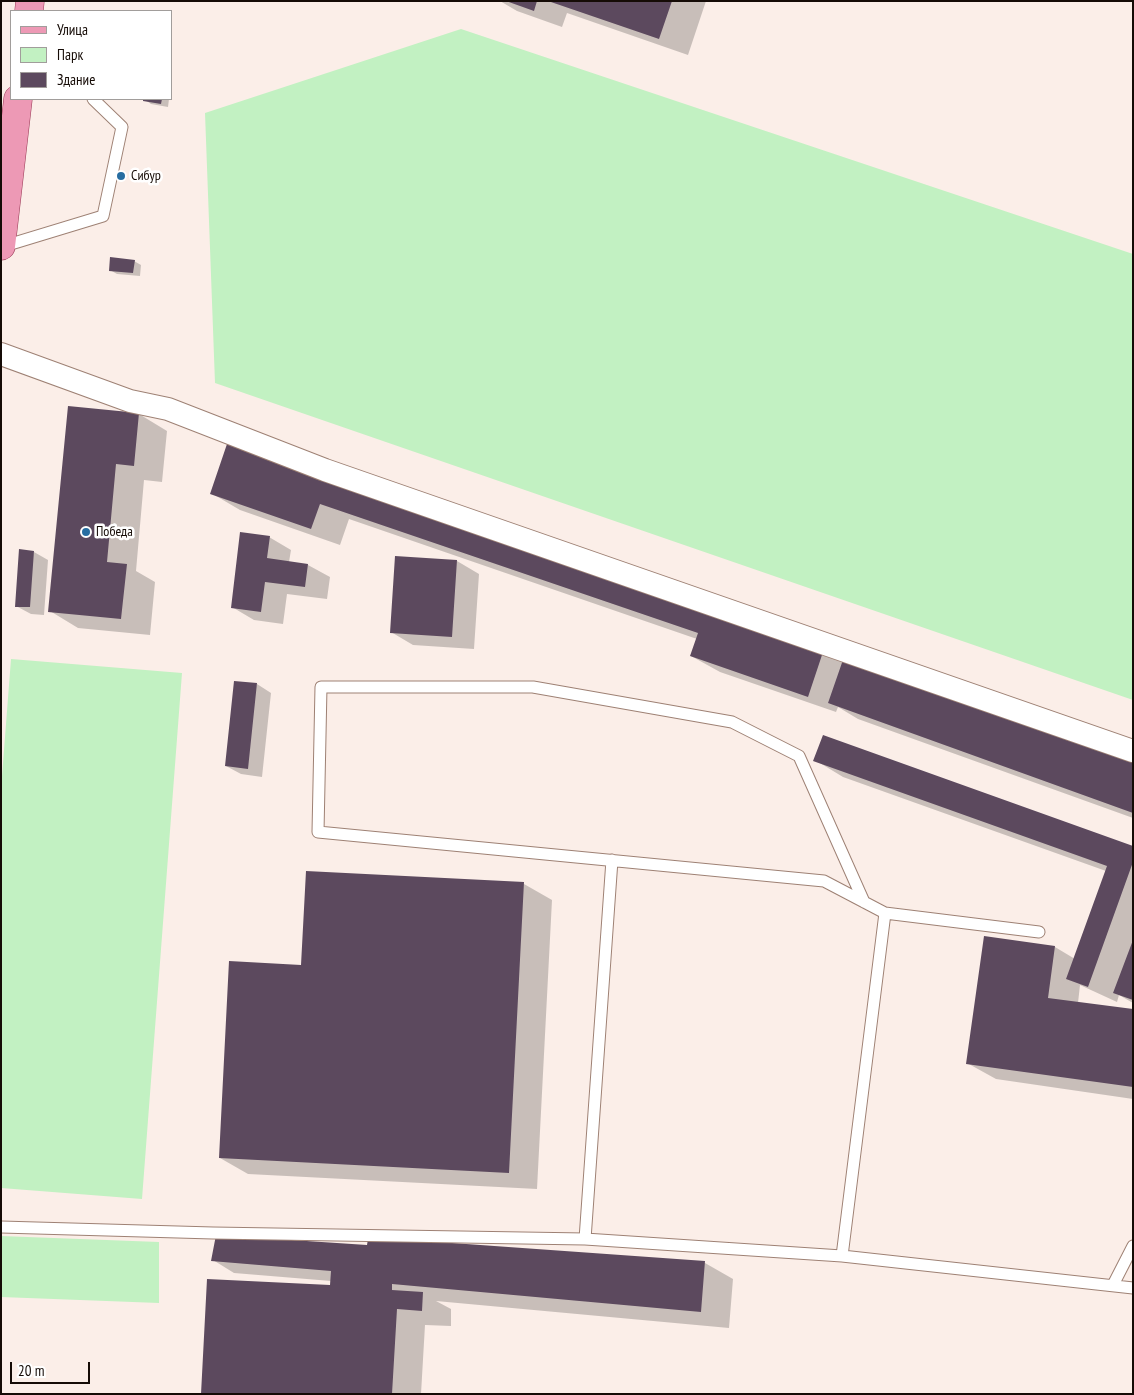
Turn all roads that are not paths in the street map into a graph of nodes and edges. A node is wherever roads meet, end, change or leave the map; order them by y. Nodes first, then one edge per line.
1 (18, 100) edge
2 (95, 100) edge
3 (1, 246) edge
4 (1, 354) edge
5 (1133, 751) edge
6 (612, 860) junction
7 (864, 902) junction
8 (885, 913) junction
9 (1039, 932) dead end
10 (1, 1227) edge
11 (585, 1239) junction
12 (1133, 1246) edge
13 (842, 1256) junction
14 (1112, 1285) junction
15 (1133, 1288) edge

1 - 3 main road
2 - 3 lane
4 - 5 street
6 - 7 lane
6 - 7 lane
6 - 11 lane
7 - 8 lane
8 - 9 lane
8 - 13 lane
10 - 11 lane
11 - 13 lane
12 - 14 lane
13 - 14 lane
14 - 15 lane

